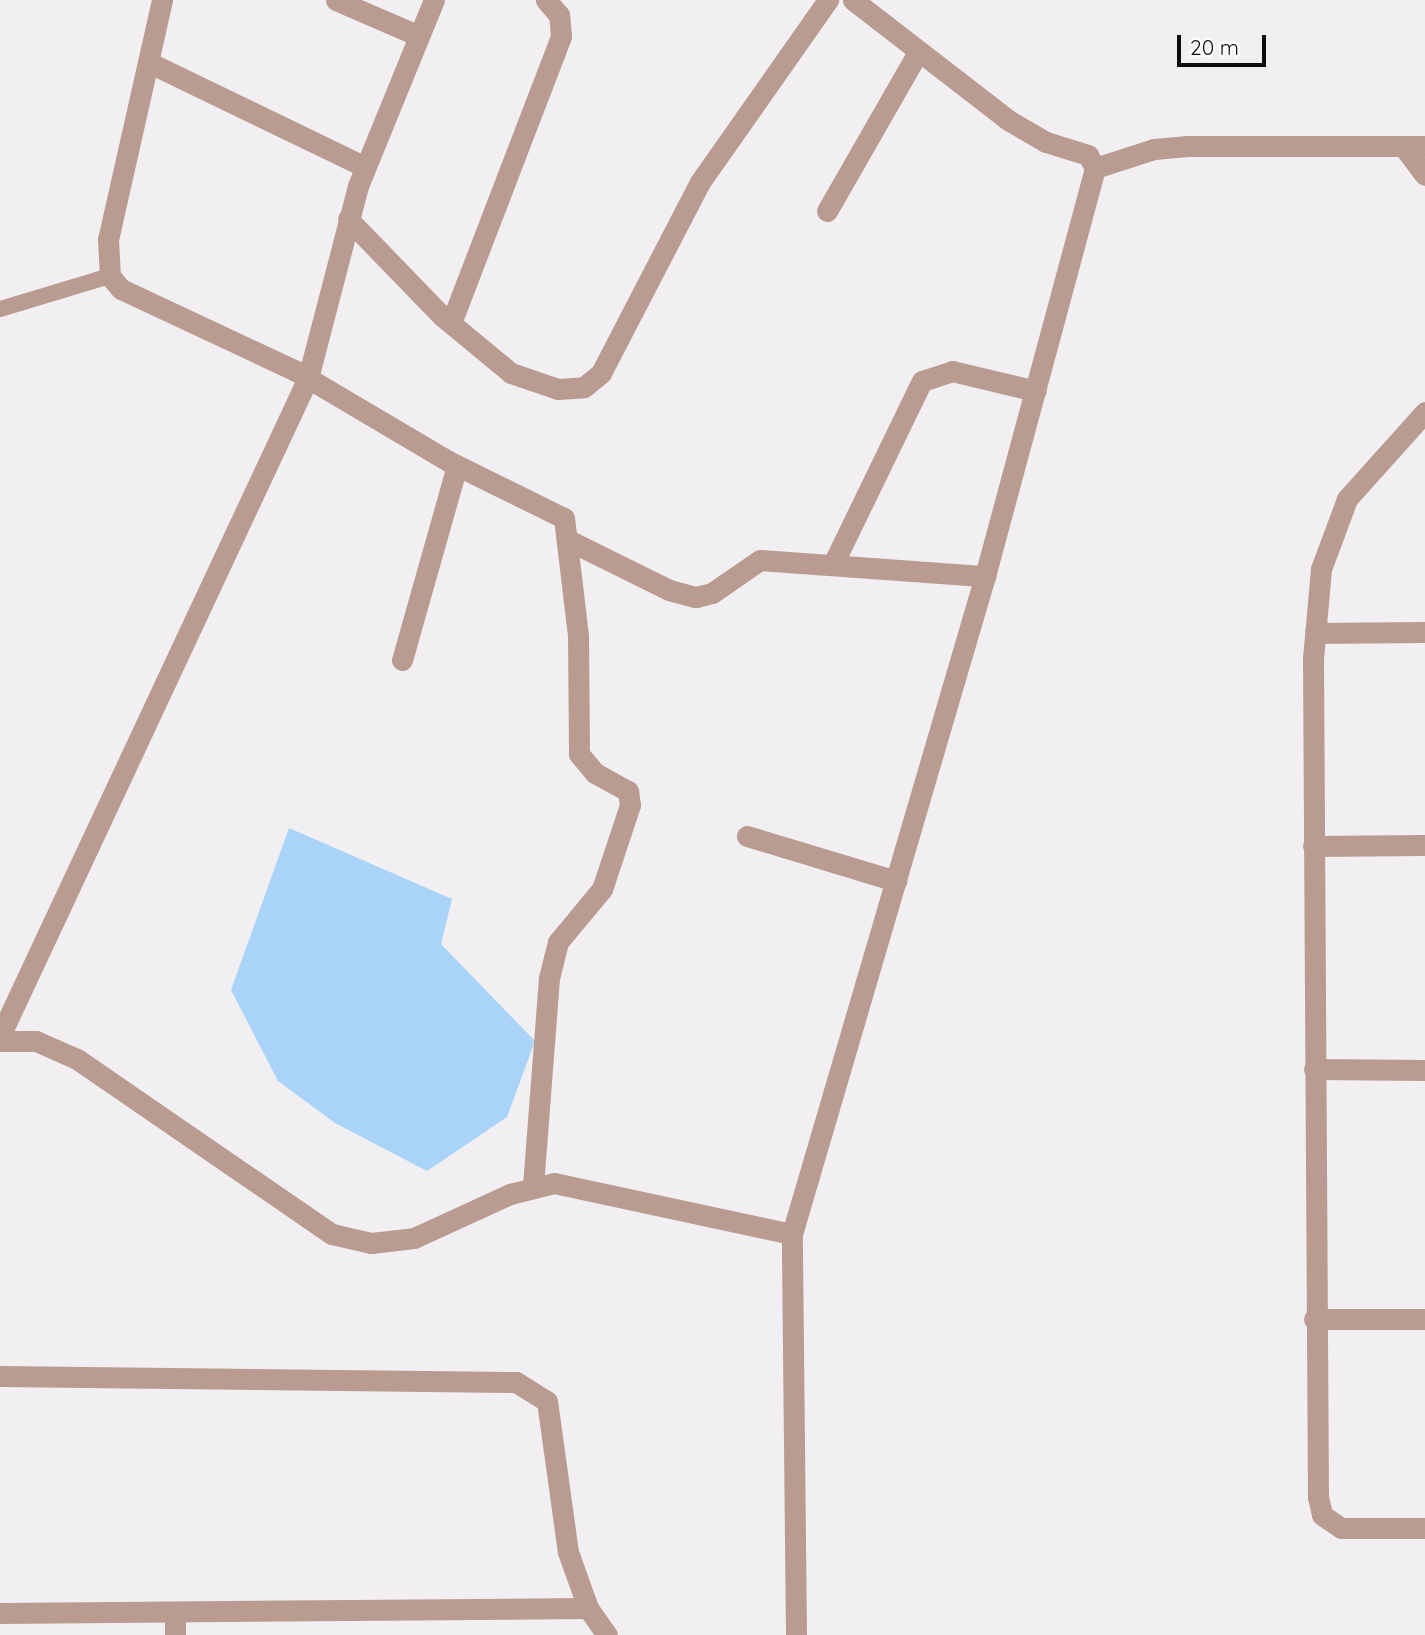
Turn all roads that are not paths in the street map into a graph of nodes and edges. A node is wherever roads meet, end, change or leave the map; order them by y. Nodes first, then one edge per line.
1 (162, 0) edge
2 (336, 0) edge
3 (434, 0) edge
4 (546, 0) edge
5 (828, 0) edge
6 (853, 0) edge
7 (419, 36) junction
8 (918, 52) junction
9 (148, 62) junction
10 (1403, 146) junction
11 (1425, 146) edge
12 (365, 167) junction
13 (1095, 168) junction
14 (1425, 175) edge
15 (827, 211) dead end
16 (348, 219) junction
17 (110, 276) junction
18 (0, 309) edge
19 (451, 323) junction
20 (308, 378) junction
21 (1036, 391) junction
22 (1425, 412) edge
23 (457, 466) junction
24 (570, 541) junction
25 (834, 562) junction
26 (985, 576) junction
27 (1425, 632) edge
28 (1315, 633) junction
29 (402, 660) dead end
30 (747, 836) dead end
31 (1425, 845) edge
32 (1314, 846) junction
33 (896, 881) junction
34 (0, 1038) edge
35 (1314, 1069) junction
36 (1425, 1070) edge
37 (533, 1188) junction
38 (792, 1234) junction
39 (1314, 1319) junction
40 (1425, 1319) edge
41 (0, 1376) edge
42 (1425, 1528) edge
43 (588, 1608) junction
44 (175, 1612) junction
45 (0, 1613) edge
46 (175, 1635) edge
47 (607, 1635) edge
48 (796, 1635) edge

1 - 9 street
2 - 7 street
3 - 7 street
4 - 19 street
5 - 19 street
6 - 8 street
7 - 12 street
8 - 13 street
8 - 15 street
9 - 12 street
9 - 17 street
10 - 11 street
10 - 13 street
10 - 14 street
12 - 16 street
13 - 21 street
16 - 19 street
16 - 20 street
17 - 18 lane
17 - 20 street
20 - 23 street
20 - 34 street
21 - 25 street
21 - 26 street
22 - 28 street
23 - 24 street
23 - 29 street
24 - 25 street
24 - 37 street
25 - 26 street
26 - 33 street
27 - 28 street
28 - 32 street
30 - 33 street
31 - 32 street
32 - 35 street
33 - 38 street
34 - 37 street
35 - 36 street
35 - 39 street
37 - 38 street
38 - 48 street
39 - 40 street
39 - 42 street
41 - 43 street
43 - 44 street
43 - 47 street
44 - 45 street
44 - 46 street

